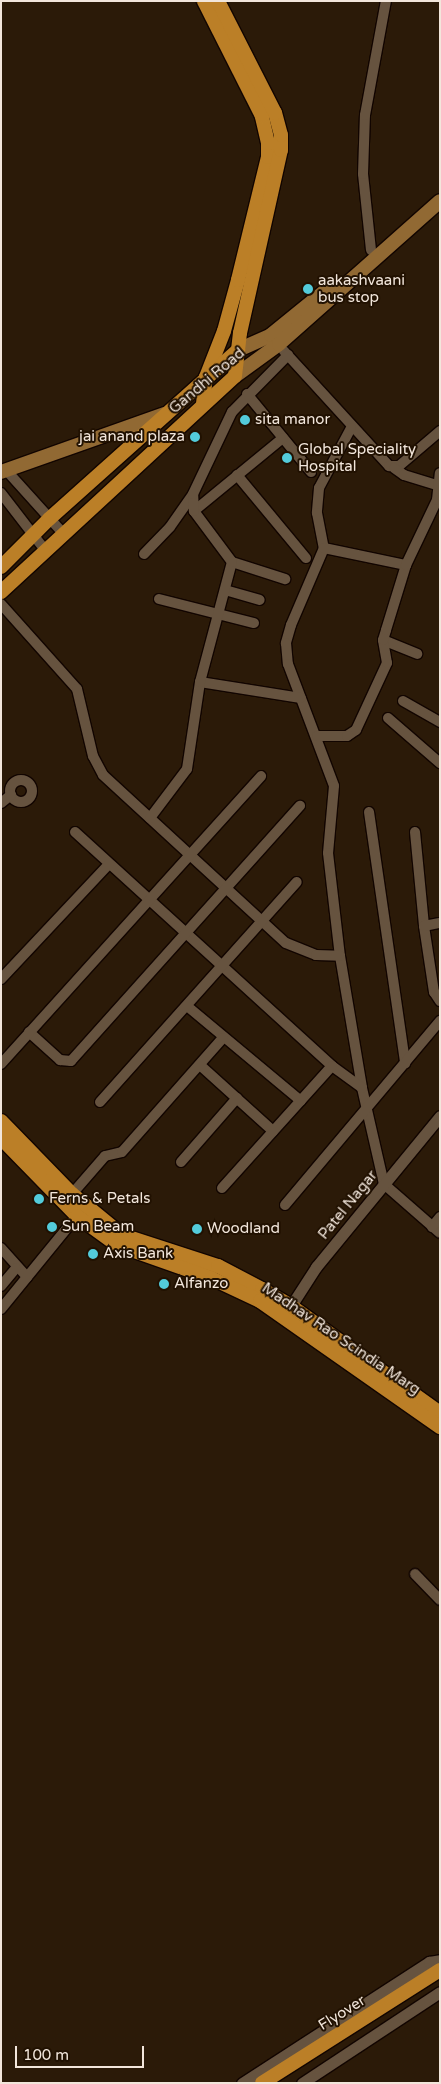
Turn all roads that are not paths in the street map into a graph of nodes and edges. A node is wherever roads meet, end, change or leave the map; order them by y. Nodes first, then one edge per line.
1 (204, 1) edge
2 (218, 1) edge
3 (386, 1) edge
4 (440, 189) edge
5 (440, 201) edge
6 (372, 250) junction
7 (238, 350) junction
8 (283, 350) junction
9 (234, 376) junction
10 (206, 377) junction
11 (248, 394) junction
12 (203, 404) junction
13 (165, 414) junction
14 (351, 428) junction
15 (439, 434) edge
16 (283, 438) junction
17 (394, 468) junction
18 (4, 471) edge
19 (311, 472) dead end
20 (440, 473) edge
21 (237, 476) junction
22 (438, 491) edge
23 (1, 493) edge
24 (193, 494) junction
25 (194, 511) junction
26 (49, 519) junction
27 (63, 533) junction
28 (33, 536) junction
29 (324, 548) junction
30 (45, 550) junction
31 (144, 554) dead end
32 (306, 558) dead end
33 (232, 562) junction
34 (406, 565) junction
35 (1, 567) edge
36 (285, 578) dead end
37 (225, 590) junction
38 (1, 592) edge
39 (159, 599) dead end
40 (260, 600) dead end
41 (1, 604) edge
42 (218, 614) junction
43 (254, 623) dead end
44 (383, 640) junction
45 (417, 654) dead end
46 (200, 682) junction
47 (302, 698) junction
48 (403, 701) dead end
49 (388, 718) dead end
50 (440, 722) edge
51 (317, 736) junction
52 (440, 764) edge
53 (260, 776) dead end
54 (10, 795) dead end
55 (1, 803) edge
56 (300, 806) dead end
57 (369, 812) dead end
58 (150, 818) junction
59 (75, 832) dead end
60 (415, 832) dead end
61 (189, 855) junction
62 (109, 864) junction
63 (297, 882) dead end
64 (225, 888) junction
65 (148, 900) junction
66 (262, 921) junction
67 (440, 923) edge
68 (424, 926) junction
69 (184, 932) junction
70 (340, 956) junction
71 (223, 967) junction
72 (1, 979) edge
73 (440, 1001) edge
74 (187, 1006) junction
75 (440, 1021) edge
76 (29, 1032) junction
77 (223, 1038) junction
78 (405, 1063) junction
79 (1, 1064) edge
80 (201, 1066) junction
81 (332, 1066) junction
82 (362, 1088) junction
83 (237, 1098) junction
84 (301, 1101) junction
85 (100, 1102) dead end
86 (368, 1107) junction
87 (440, 1116) edge
88 (1, 1121) edge
89 (273, 1131) junction
90 (1, 1138) edge
91 (181, 1162) dead end
92 (384, 1184) junction
93 (222, 1188) dead end
94 (72, 1194) junction
95 (286, 1205) dead end
96 (81, 1211) junction
97 (440, 1217) edge
98 (436, 1230) edge
99 (1, 1248) edge
100 (16, 1268) junction
101 (27, 1277) junction
102 (1, 1286) edge
103 (1, 1309) edge
104 (288, 1311) junction
105 (440, 1413) edge
106 (440, 1427) edge
107 (415, 1574) dead end
108 (440, 1600) edge
109 (440, 1960) edge
110 (434, 1974) edge
111 (440, 1993) edge
112 (242, 2083) edge
113 (262, 2083) edge
114 (302, 2083) edge

1 - 10 main road
2 - 7 main road
3 - 6 street
4 - 6 main road, Gandhi Road
5 - 8 main road, Gandhi Road
6 - 7 main road, Gandhi Road
7 - 9 main road
7 - 10 main road
8 - 9 main road, Gandhi Road
8 - 11 street
8 - 14 street
9 - 12 main road, Gandhi Road
10 - 12 main road
10 - 13 main road
11 - 16 street
11 - 24 street
12 - 27 main road, Gandhi Road
13 - 18 main road
13 - 26 main road
14 - 17 street
14 - 29 street
15 - 17 street
16 - 19 street
16 - 21 street
17 - 22 street
18 - 26 street
20 - 22 street
21 - 25 street
21 - 32 street
22 - 34 street
23 - 28 street
24 - 25 street
24 - 31 street
25 - 33 street
26 - 27 street
26 - 28 main road
27 - 30 main road, Gandhi Road
28 - 30 street
28 - 35 main road
29 - 34 street
29 - 47 street
30 - 38 main road, Gandhi Road
33 - 36 street
33 - 37 street
34 - 44 street
37 - 40 street
37 - 42 street
39 - 42 street
41 - 58 street
42 - 43 street
42 - 46 street
44 - 45 street
44 - 51 street
46 - 47 street
46 - 58 street
47 - 51 street
48 - 50 street
49 - 52 street
51 - 70 street
53 - 61 street
54 - 55 street
56 - 64 street
57 - 78 street
58 - 61 street
59 - 62 street
60 - 68 street
61 - 64 street
61 - 65 street
62 - 65 street
62 - 72 street
63 - 66 street
64 - 66 street
64 - 69 street
65 - 69 street
65 - 76 street
66 - 70 street
66 - 71 street
67 - 68 street
68 - 73 street
69 - 71 street
69 - 76 street
70 - 82 street
71 - 74 street
71 - 81 street
74 - 77 street
74 - 85 street
75 - 78 street
76 - 79 street
77 - 80 street
77 - 84 street
78 - 86 street
80 - 83 street
80 - 94 street
81 - 82 street
81 - 84 street
82 - 86 street
83 - 89 street
83 - 91 street
84 - 89 street
86 - 92 street
86 - 95 street
87 - 92 street, Patel Nagar
88 - 94 main road, Madhav Rao Scindia Marg
89 - 93 street
90 - 96 main road, Madhav Rao Scindia Marg
92 - 98 street
92 - 104 street, Patel Nagar
94 - 96 main road, Madhav Rao Scindia Marg
96 - 101 street
96 - 104 main road, Madhav Rao Scindia Marg
97 - 98 street
99 - 100 street
100 - 101 street
100 - 102 street
101 - 103 street
104 - 105 main road, Madhav Rao Scindia Marg
104 - 106 main road, Madhav Rao Scindia Marg
107 - 108 street
109 - 112 street
110 - 113 main road, Flyover
111 - 114 street

